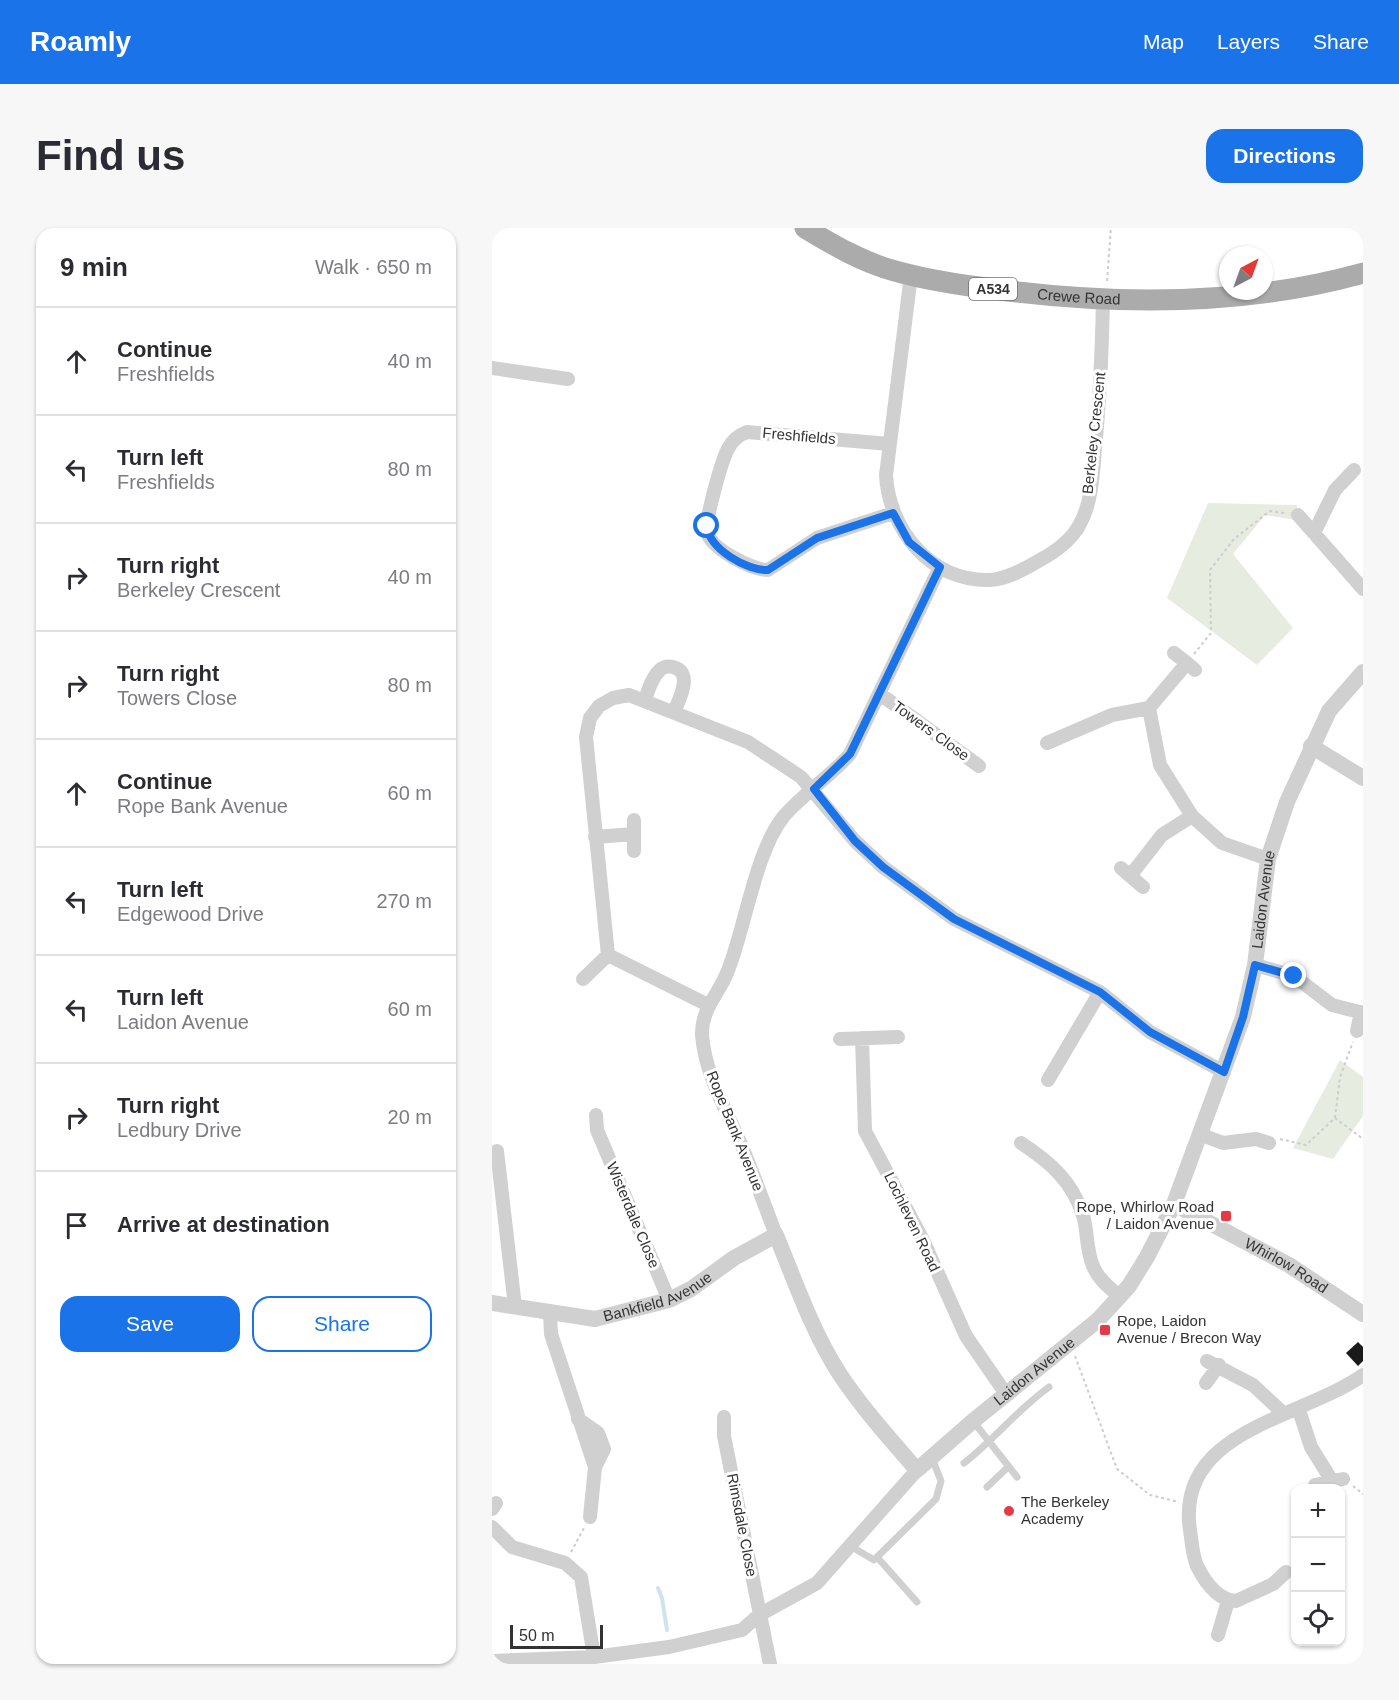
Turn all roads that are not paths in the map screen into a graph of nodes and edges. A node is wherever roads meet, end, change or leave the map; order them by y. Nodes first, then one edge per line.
1 (805, 228) edge
2 (1363, 273) edge
3 (911, 275) junction
4 (1103, 299) junction
5 (492, 368) edge
6 (568, 379) dead end
7 (890, 444) junction
8 (1354, 470) dead end
9 (893, 513) junction
10 (1298, 515) road end
11 (1314, 533) junction
12 (940, 567) junction
13 (1363, 589) edge
14 (1174, 653) dead end
15 (1363, 672) edge
16 (880, 694) junction
17 (645, 700) junction
18 (1149, 708) junction
19 (674, 712) junction
20 (1047, 743) dead end
21 (1311, 746) junction
22 (979, 766) dead end
23 (1363, 778) edge
24 (814, 789) junction
25 (1192, 816) junction
26 (595, 837) junction
27 (633, 851) dead end
28 (1268, 859) junction
29 (1143, 887) dead end
30 (608, 955) junction
31 (1255, 965) junction
32 (583, 979) dead end
33 (1100, 992) junction
34 (708, 1005) junction
35 (1362, 1012) edge
36 (1357, 1031) road end
37 (898, 1037) dead end
38 (862, 1038) junction
39 (840, 1039) dead end
40 (1224, 1072) junction
41 (1048, 1080) dead end
42 (596, 1115) dead end
43 (1202, 1136) junction
44 (1262, 1137) road end
45 (1021, 1143) dead end
46 (497, 1151) dead end
47 (1174, 1204) junction
48 (776, 1235) junction
49 (1120, 1297) junction
50 (669, 1300) junction
51 (492, 1303) edge
52 (516, 1307) junction
53 (550, 1313) junction
54 (1363, 1314) edge
55 (1363, 1375) edge
56 (1206, 1383) dead end
57 (1049, 1387) dead end
58 (1006, 1394) junction
59 (1299, 1410) junction
60 (1284, 1414) junction
61 (724, 1417) dead end
62 (973, 1421) junction
63 (990, 1443) junction
64 (930, 1456) junction
65 (964, 1464) dead end
66 (1008, 1467) junction
67 (917, 1470) junction
68 (1017, 1477) dead end
69 (1319, 1484) edge
70 (987, 1486) dead end
71 (590, 1517) road end
72 (492, 1527) edge
73 (852, 1547) junction
74 (877, 1557) junction
75 (1286, 1572) dead end
76 (1273, 1584) junction
77 (1281, 1597) dead end
78 (1228, 1601) junction
79 (917, 1602) dead end
80 (759, 1615) junction
81 (1218, 1635) dead end
82 (594, 1657) junction
83 (492, 1661) edge
84 (770, 1664) edge

1 - 3 main road, Crewe Road / A534
2 - 4 main road, Crewe Road / A534
3 - 4 main road, Crewe Road / A534
3 - 7 street, Berkeley Crescent
4 - 12 street, Berkeley Crescent
5 - 6 street
7 - 9 street, Berkeley Crescent
7 - 9 street, Freshfields
8 - 11 street
9 - 12 street, Berkeley Crescent
10 - 11 street
11 - 13 street
12 - 16 street, Towers Close
14 - 18 street
15 - 21 street, Laidon Avenue
16 - 22 street, Towers Close
16 - 24 street, Rope Bank Avenue
17 - 19 street
17 - 19 street
17 - 26 street
18 - 20 street
18 - 25 street
19 - 24 street
21 - 23 street
21 - 28 street, Laidon Avenue
24 - 33 street
24 - 34 street, Rope Bank Avenue
25 - 28 street
25 - 29 street
26 - 27 street
26 - 30 street
28 - 31 street, Laidon Avenue
30 - 32 street
30 - 34 street
31 - 35 street
31 - 40 street, Laidon Avenue
33 - 40 street
33 - 41 street
34 - 48 street, Rope Bank Avenue
35 - 36 street
37 - 38 street
38 - 39 street
38 - 58 street, Lochleven Road
40 - 43 street, Laidon Avenue
42 - 50 street, Wisterdale Close
43 - 44 street
43 - 47 street, Laidon Avenue
45 - 49 street
46 - 52 street
47 - 49 street, Laidon Avenue
47 - 54 street, Whirlow Road
48 - 50 street, Bankfield Avenue
48 - 67 street, Rope Bank Avenue
49 - 58 street, Laidon Avenue
50 - 53 street, Bankfield Avenue
51 - 52 street, Bankfield Avenue
52 - 53 street, Bankfield Avenue
53 - 71 street
55 - 59 street
56 - 60 street
57 - 63 lane
58 - 62 street, Laidon Avenue
59 - 60 street
59 - 69 street
60 - 78 street
61 - 80 street, Rimsdale Close
62 - 63 lane
62 - 64 street, Laidon Avenue
63 - 65 lane
63 - 66 lane
64 - 67 street, Laidon Avenue
64 - 74 lane
66 - 68 lane
66 - 70 lane
67 - 73 street, Laidon Avenue
72 - 82 street
73 - 74 lane
73 - 80 street, Laidon Avenue
74 - 79 lane
75 - 76 street
76 - 77 street
76 - 78 street
78 - 81 street
80 - 82 street, Laidon Avenue
80 - 84 street, Rimsdale Close
82 - 83 street, Laidon Avenue

